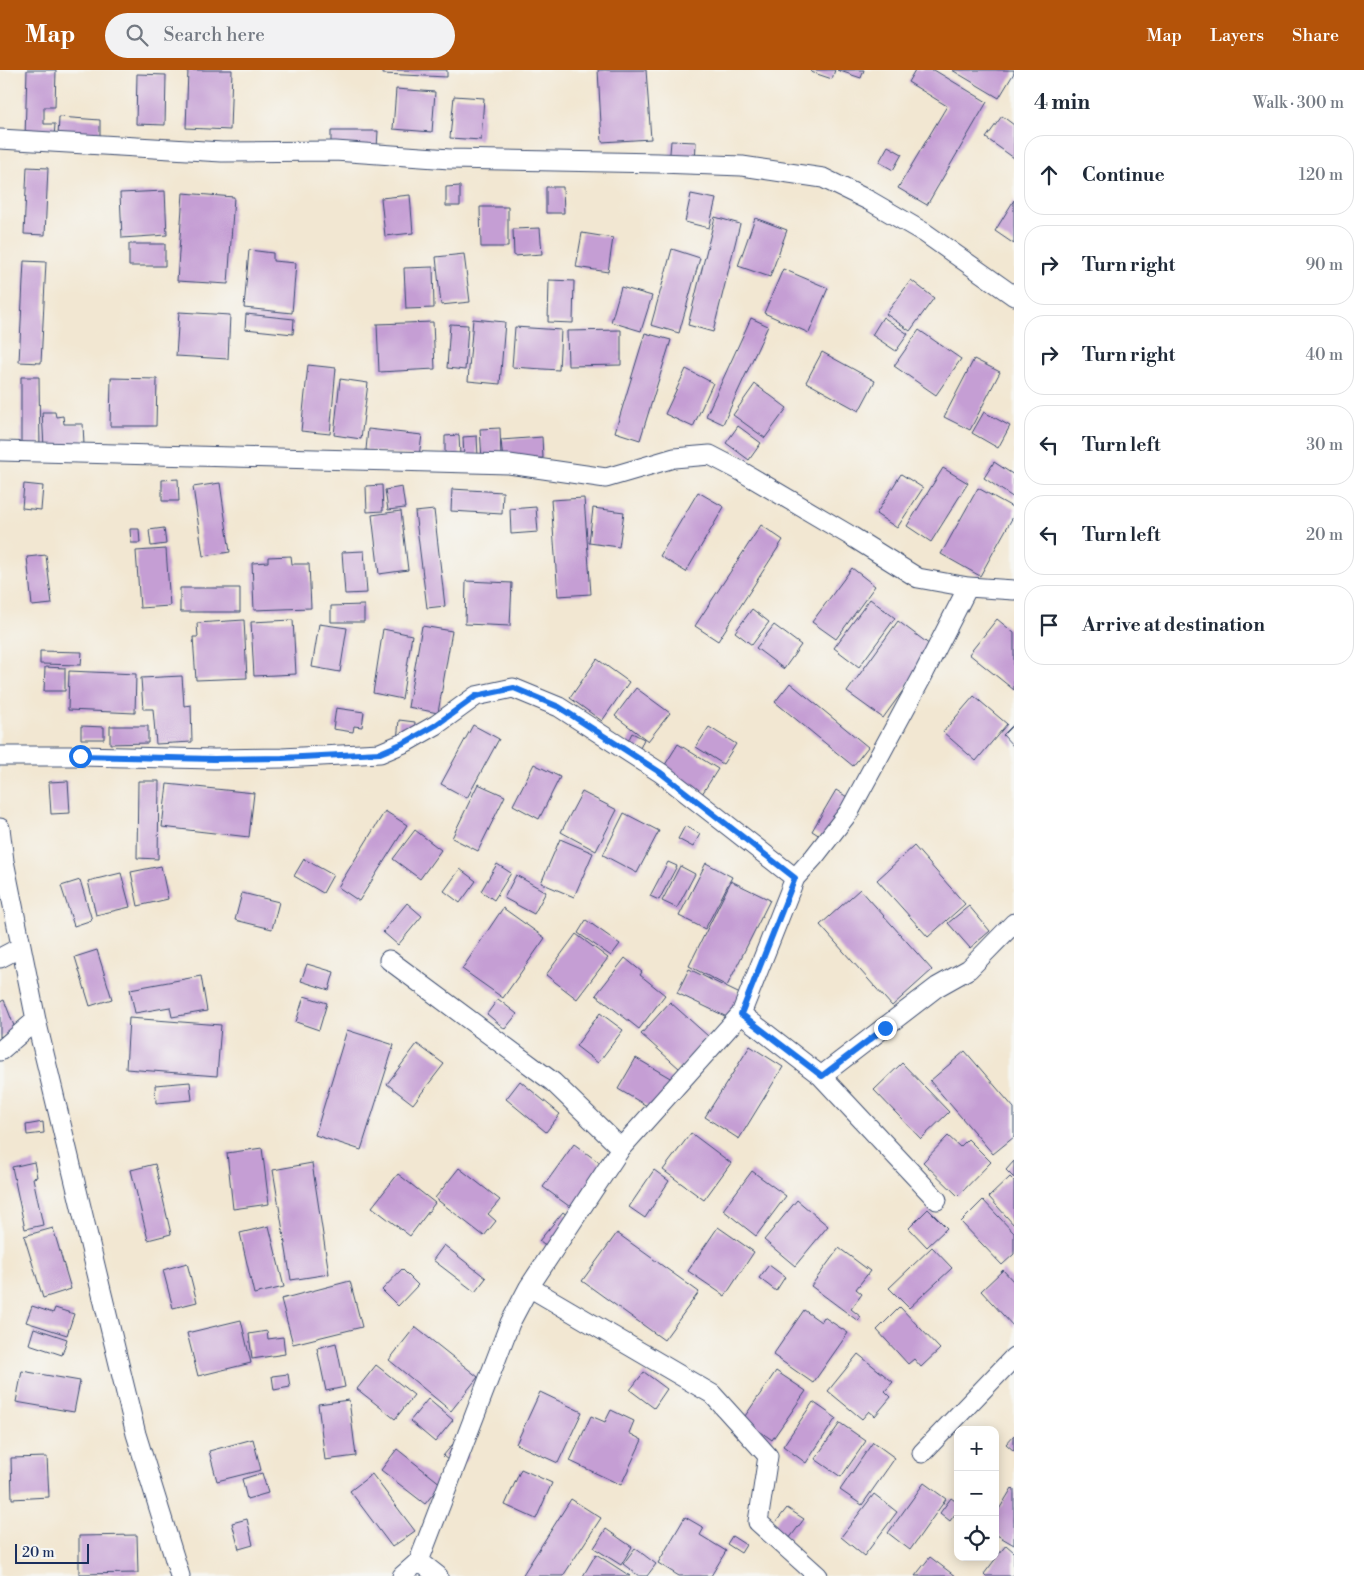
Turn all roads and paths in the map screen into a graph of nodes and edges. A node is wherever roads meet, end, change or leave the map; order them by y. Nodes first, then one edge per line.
1 (0, 139) edge
2 (1014, 296) edge
3 (0, 450) edge
4 (968, 587) junction
5 (1014, 590) edge
6 (0, 756) edge
7 (0, 828) edge
8 (795, 878) junction
9 (1014, 923) edge
10 (20, 946) junction
11 (0, 958) edge
12 (389, 960) dead end
13 (741, 1014) junction
14 (36, 1020) junction
15 (0, 1051) edge
16 (822, 1076) junction
17 (621, 1148) junction
18 (937, 1200) dead end
19 (529, 1288) junction
20 (1014, 1357) edge
21 (922, 1453) dead end
22 (419, 1561) junction
23 (180, 1576) edge
24 (402, 1576) edge
25 (438, 1576) edge
26 (818, 1576) edge

1 - 2 street
3 - 4 street
4 - 5 street
4 - 8 street
6 - 8 street
7 - 10 street
8 - 13 street
9 - 16 street
10 - 11 street
10 - 14 street
12 - 17 street
13 - 16 street
13 - 17 street
14 - 15 street
14 - 23 street
16 - 18 street
17 - 19 street
19 - 22 street
19 - 26 street
20 - 21 street
22 - 24 street
22 - 25 street

